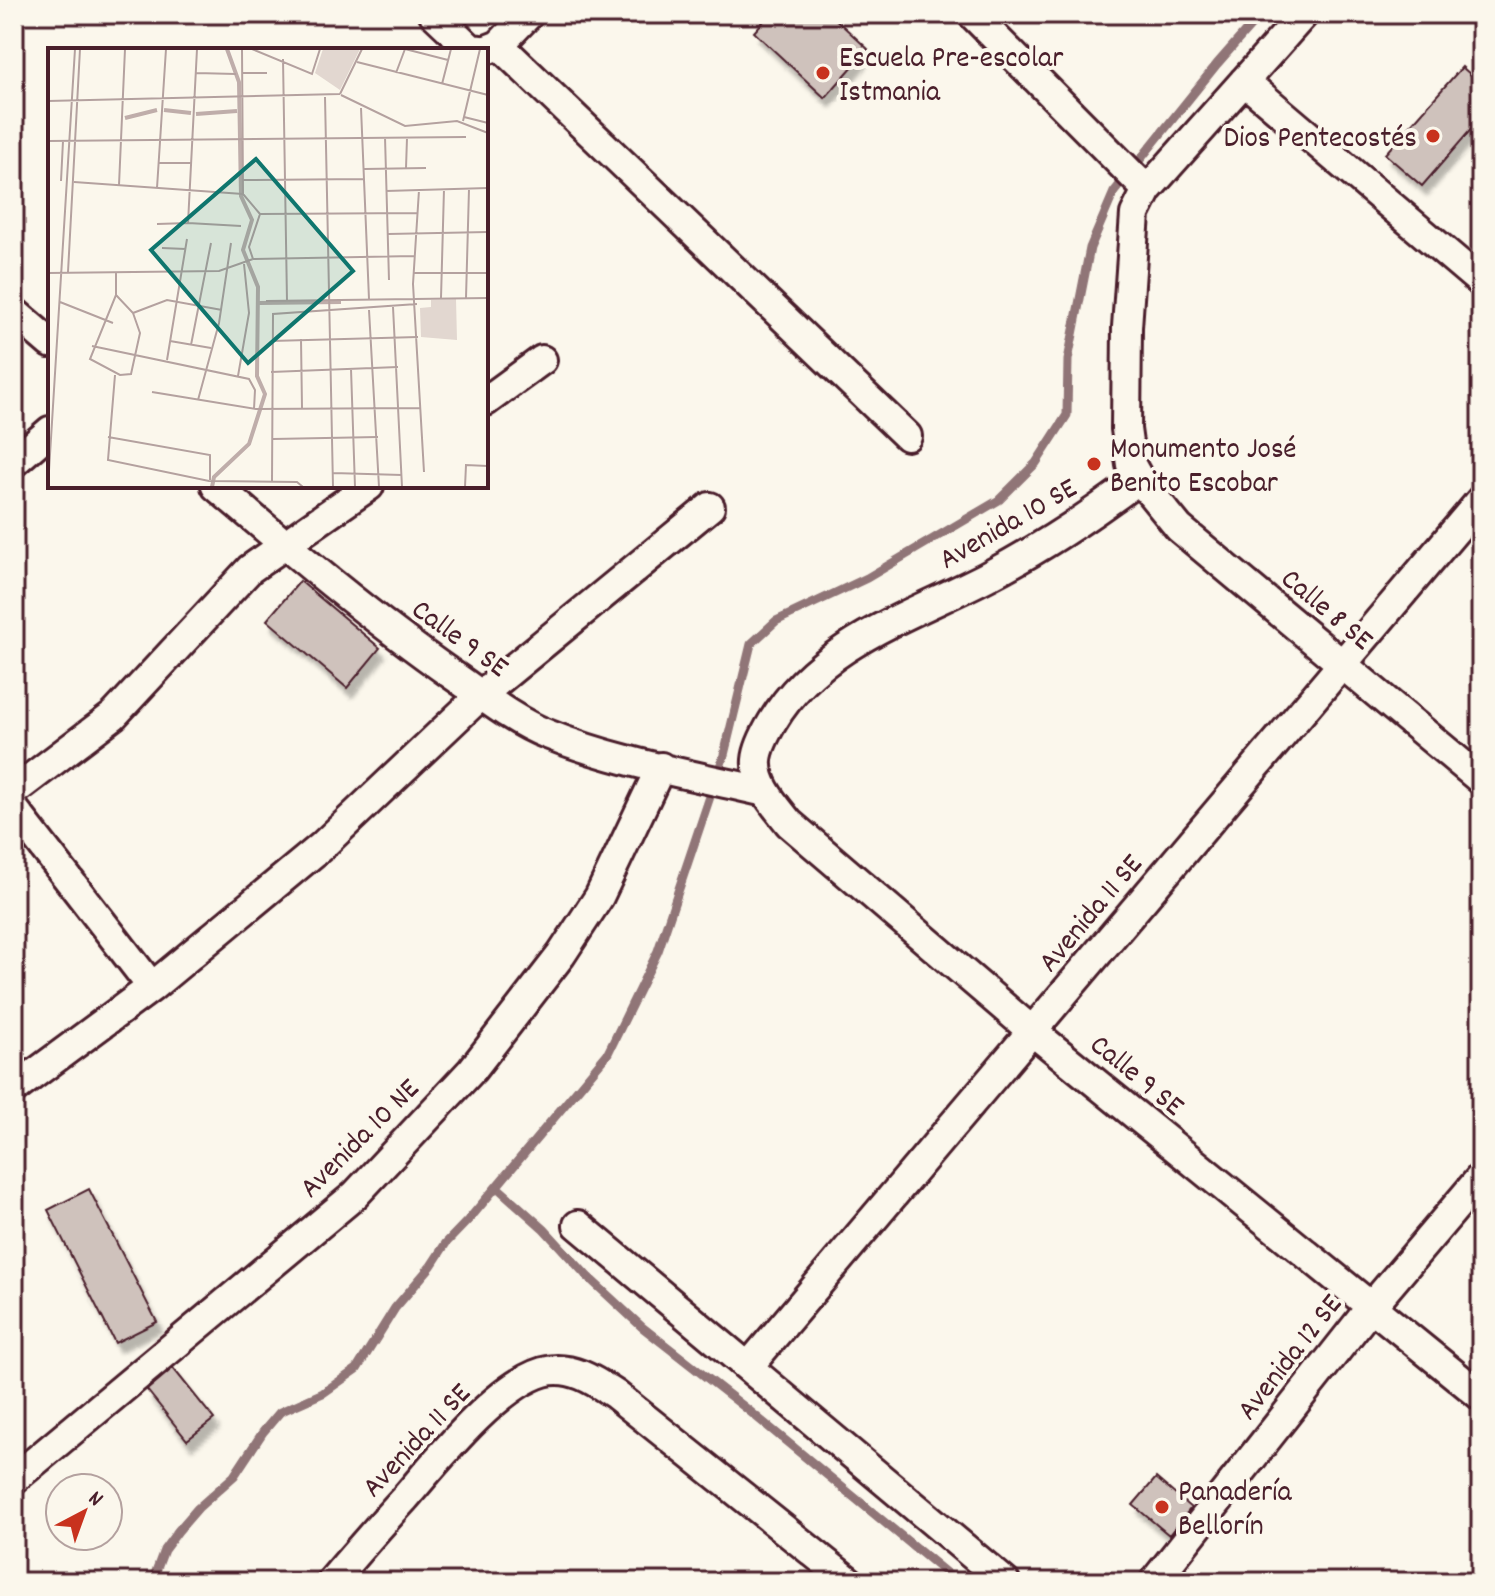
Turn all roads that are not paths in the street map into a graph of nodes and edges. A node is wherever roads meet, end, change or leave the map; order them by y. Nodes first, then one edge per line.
1 (434, 14) edge
2 (529, 14) edge
3 (972, 14) edge
4 (1304, 14) edge
5 (470, 48) edge
6 (488, 49) edge
7 (1244, 81) junction
8 (1140, 184) junction
9 (1481, 282) edge
10 (14, 312) edge
11 (48, 341) edge
12 (542, 360) dead end
13 (488, 400) edge
14 (48, 433) edge
15 (907, 436) dead end
16 (14, 462) edge
17 (1139, 479) junction
18 (218, 488) edge
19 (366, 488) edge
20 (1481, 500) edge
21 (710, 507) dead end
22 (286, 546) junction
23 (1342, 665) junction
24 (481, 695) junction
25 (661, 767) junction
26 (1481, 780) edge
27 (752, 789) junction
28 (14, 791) edge
29 (14, 809) edge
30 (152, 987) junction
31 (1032, 1031) junction
32 (14, 1089) edge
33 (1481, 1177) edge
34 (578, 1225) dead end
35 (1371, 1307) junction
36 (748, 1367) junction
37 (1481, 1396) edge
38 (14, 1479) edge
39 (337, 1580) edge
40 (850, 1582) edge
41 (1005, 1582) edge
42 (1154, 1582) edge

1 - 5 street
2 - 6 street
3 - 8 street
4 - 7 street
6 - 15 street
7 - 8 street
7 - 9 street
8 - 17 street
10 - 11 street
12 - 13 street
14 - 16 street
17 - 23 street, Calle 8 SE
17 - 27 street, Avenida 10 SE
18 - 22 street, Calle 9 SE
19 - 22 street
20 - 23 street, Avenida 11 SE
21 - 24 street
22 - 24 street, Calle 9 SE
22 - 28 street
23 - 26 street, Calle 8 SE
23 - 31 street, Avenida 11 SE
24 - 25 street, Calle 9 SE
24 - 30 street
25 - 27 street, Calle 9 SE
25 - 38 street, Avenida 10 NE
27 - 31 street, Calle 9 SE
29 - 30 street
30 - 32 street
31 - 35 street, Calle 9 SE
31 - 36 street, Avenida 11 SE
33 - 35 street, Avenida 12 SE
34 - 36 street
35 - 37 street, Calle 9 SE
35 - 42 street, Avenida 12 SE
36 - 41 street
39 - 40 street, Avenida 11 SE

